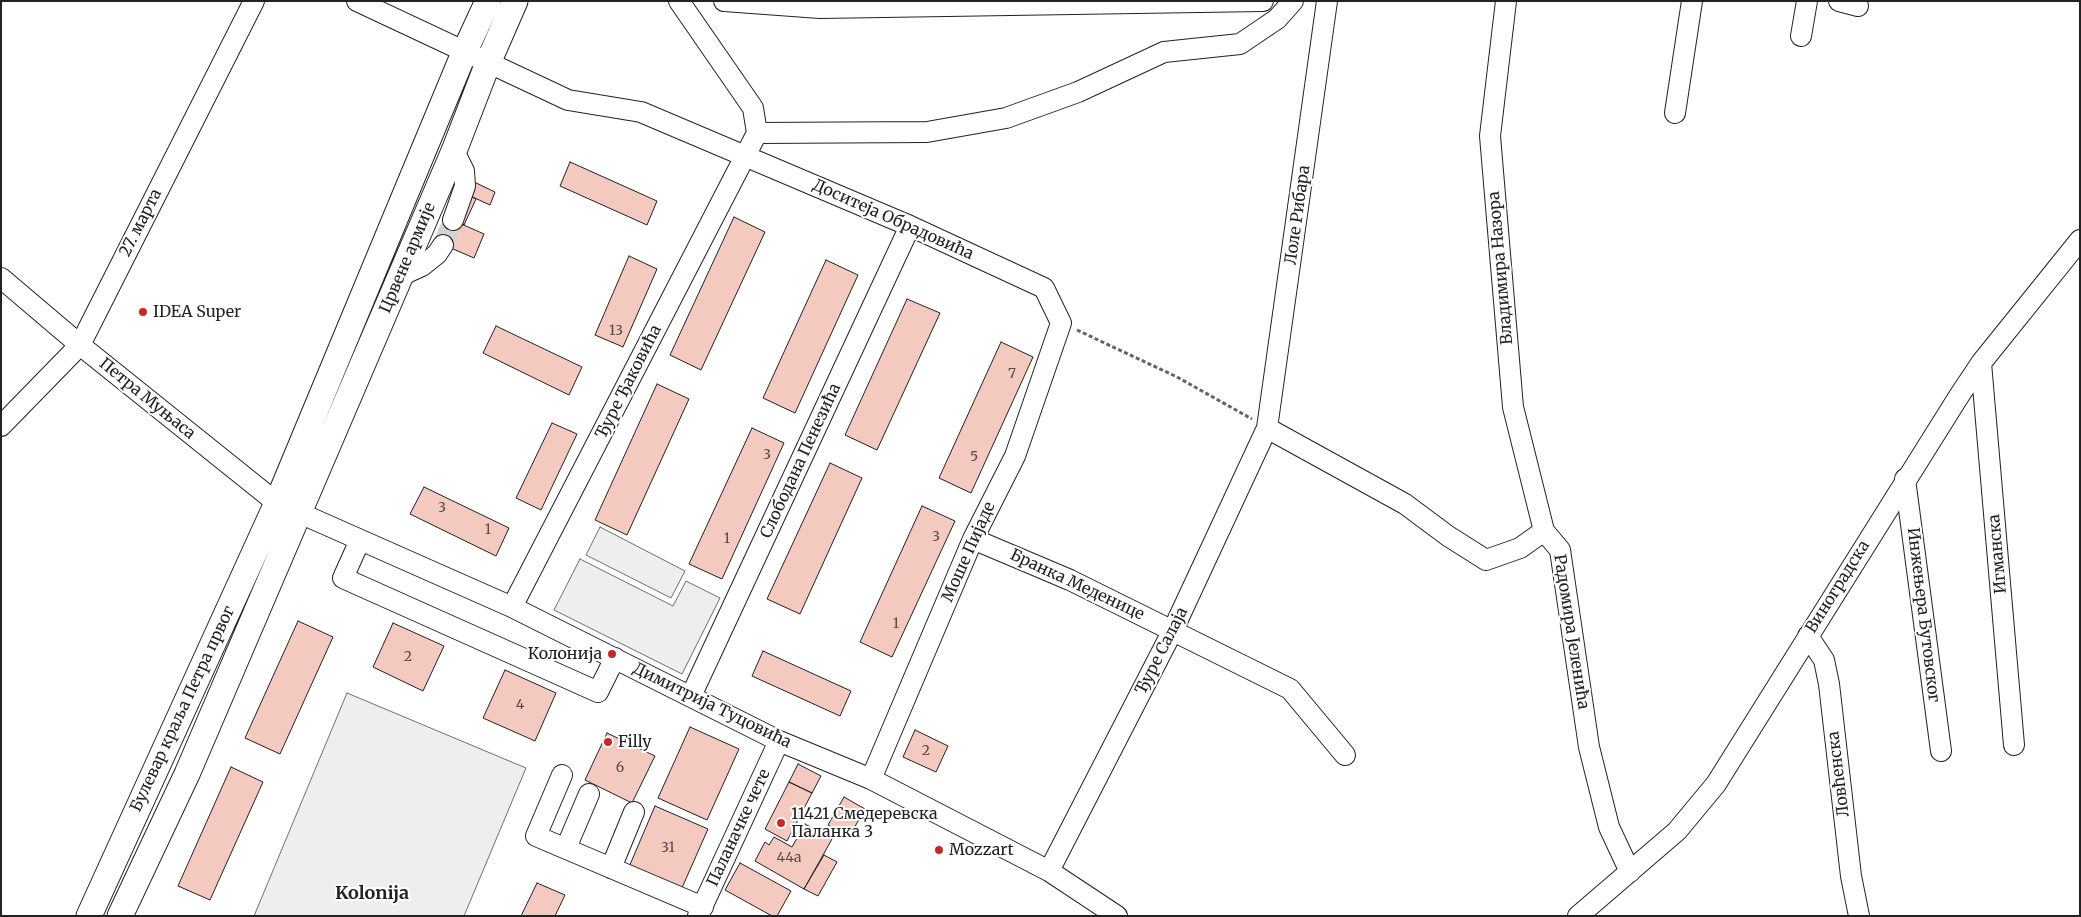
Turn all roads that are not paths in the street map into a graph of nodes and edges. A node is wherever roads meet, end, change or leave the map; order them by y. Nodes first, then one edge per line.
1 (254, 1) edge
2 (357, 1) edge
3 (488, 1) edge
4 (515, 1) edge
5 (679, 1) edge
6 (724, 1) edge
7 (1262, 1) edge
8 (1293, 1) edge
9 (1327, 1) edge
10 (1506, 1) edge
11 (1692, 1) edge
12 (1807, 1) edge
13 (1801, 36) dead end
14 (464, 53) junction
15 (488, 63) junction
16 (1675, 113) dead end
17 (756, 133) junction
18 (454, 151) junction
19 (746, 156) junction
20 (453, 220) tunnel mouth
21 (910, 226) junction
22 (2080, 240) edge
23 (443, 245) tunnel mouth
24 (400, 276) junction
25 (1, 278) edge
26 (1061, 323) joint
27 (80, 345) junction
28 (1981, 363) junction
29 (1, 426) edge
30 (1267, 428) junction
31 (1905, 479) junction
32 (288, 508) junction
33 (1544, 531) junction
34 (974, 539) junction
35 (360, 540) junction
36 (512, 608) junction
37 (1173, 630) junction
38 (1808, 636) junction
39 (615, 658) junction
40 (691, 696) junction
41 (779, 741) junction
42 (2014, 745) dead end
43 (1941, 751) dead end
44 (1345, 755) dead end
45 (562, 775) dead end
46 (871, 779) junction
47 (589, 794) dead end
48 (634, 812) dead end
49 (566, 848) junction
50 (611, 868) junction
51 (1049, 871) junction
52 (1630, 872) junction
53 (701, 911) edge
54 (89, 916) edge
55 (120, 916) edge
56 (1117, 916) edge
57 (1578, 916) edge
58 (1859, 916) edge

1 - 27 street, 27. марта
2 - 14 street, Доситеја Обрадовића
3 - 14 main road, Црвене армије
4 - 15 main road, Црвене армије
5 - 17 street
6 - 7 street
8 - 17 street
9 - 30 street, Лоле Рибара
10 - 33 street, Владимира Назора
11 - 16 street
12 - 13 street
14 - 15 street, Доситеја Обрадовића
14 - 32 main road, Црвене армије
15 - 18 main road, Црвене армије
15 - 19 street, Доситеја Обрадовића
17 - 19 street, Ђуре Ђаковића
18 - 20 street
18 - 24 main road, Црвене армије
19 - 21 street, Доситеја Обрадовића
19 - 36 street, Ђуре Ђаковића
21 - 26 street, Доситеја Обрадовића
21 - 40 street, Слободана Пенезића
22 - 28 street, Виноградска
23 - 24 street
24 - 32 main road, Црвене армије
25 - 27 street, Петра Муњаса
26 - 34 street, Моше Пијаде
27 - 29 street, 27. марта
27 - 32 street, Петра Муњаса
28 - 31 street, Виноградска
28 - 42 street, Игманска
30 - 33 street, Радомира Јеленића
30 - 37 street, Ђуре Салаја
31 - 38 street, Виноградска
31 - 43 street, Инжењера Бутовског
32 - 35 street, Димитрија Туцовића
32 - 54 main road, Булевар краља Петра првог
32 - 55 main road, Булевар краља Петра првог
33 - 52 street, Радомира Јеленића
34 - 37 street, Бранка Меденице
34 - 46 street, Моше Пијаде
35 - 36 street, Димитрија Туцовића
35 - 39 street
36 - 39 street, Димитрија Туцовића
37 - 44 street, Бранка Меденице
37 - 51 street, Ђуре Салаја
38 - 52 street, Виноградска
38 - 58 street, Ловћенска
39 - 40 street, Димитрија Туцовића
40 - 41 street, Димитрија Туцовића
41 - 46 street, Димитрија Туцовића
41 - 53 street, Паланачке чете
45 - 49 street
46 - 51 street, Димитрија Туцовића
47 - 49 street
48 - 50 street
49 - 50 street
50 - 53 street
51 - 56 street, Димитрија Туцовића
52 - 57 street, Виноградска

